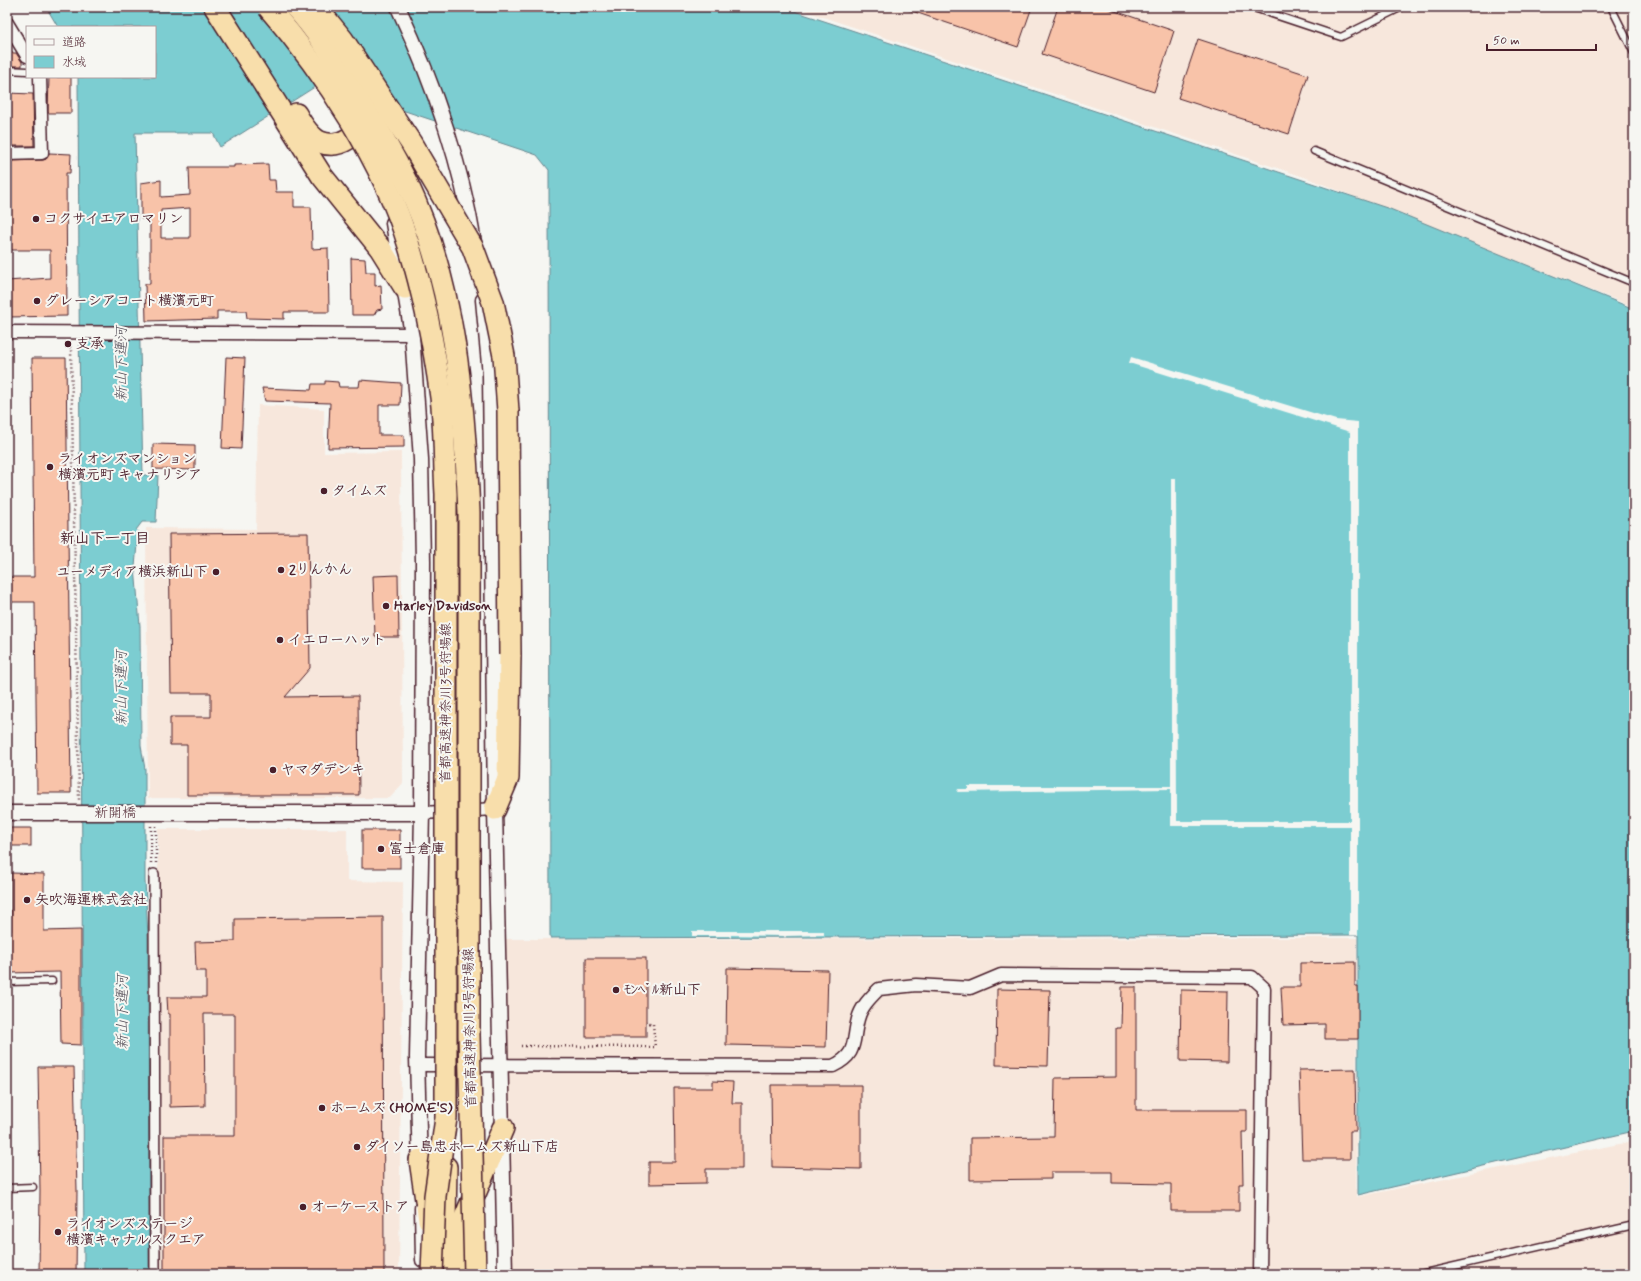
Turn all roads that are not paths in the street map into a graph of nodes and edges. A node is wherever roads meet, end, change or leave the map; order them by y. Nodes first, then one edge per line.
1 (215, 7) edge
2 (231, 7) edge
3 (268, 7) edge
4 (295, 7) edge
5 (316, 7) edge
6 (324, 7) edge
7 (398, 7) edge
8 (1251, 7) edge
9 (1402, 7) edge
10 (1612, 7) edge
11 (7, 23) edge
12 (1634, 53) edge
13 (26, 54) edge
14 (7, 70) edge
15 (26, 71) edge
16 (40, 78) edge
17 (366, 99) junction
18 (305, 138) junction
19 (1314, 151) dead end
20 (7, 154) edge
21 (1634, 283) edge
22 (405, 288) junction
23 (7, 332) edge
24 (412, 334) junction
25 (495, 809) junction
26 (7, 813) edge
27 (422, 813) junction
28 (155, 870) road end
29 (52, 981) dead end
30 (7, 982) edge
31 (417, 1065) junction
32 (501, 1065) junction
33 (446, 1118) junction
34 (503, 1128) junction
35 (420, 1160) junction
36 (33, 1187) dead end
37 (7, 1188) edge
38 (1634, 1225) edge
39 (154, 1274) edge
40 (424, 1274) edge
41 (432, 1274) edge
42 (437, 1274) edge
43 (444, 1274) edge
44 (460, 1274) edge
45 (475, 1274) edge
46 (505, 1274) edge
47 (1260, 1274) edge
48 (1420, 1274) edge

1 - 18 highway
2 - 18 highway
3 - 33 highway, 首都高速神奈川3号狩場線, bridge
4 - 45 highway, 首都高速神奈川3号狩場線, bridge
5 - 25 highway, bridge
6 - 17 street, bridge
7 - 25 street
8 - 9 lane
10 - 12 lane
11 - 13 street
14 - 15 lane
16 - 20 street
17 - 18 highway
17 - 22 street
18 - 22 highway
19 - 21 lane
22 - 24 street
23 - 24 street
24 - 27 street
25 - 27 street
25 - 32 street
26 - 27 street, 新開橋
27 - 31 street
28 - 39 street
29 - 30 lane
31 - 32 street
31 - 35 street
32 - 34 street
32 - 47 street
33 - 41 highway, bridge
33 - 43 highway, 首都高速神奈川3号狩場線, bridge
34 - 44 highway
34 - 46 street
35 - 40 street
35 - 42 highway
36 - 37 lane
38 - 48 lane

